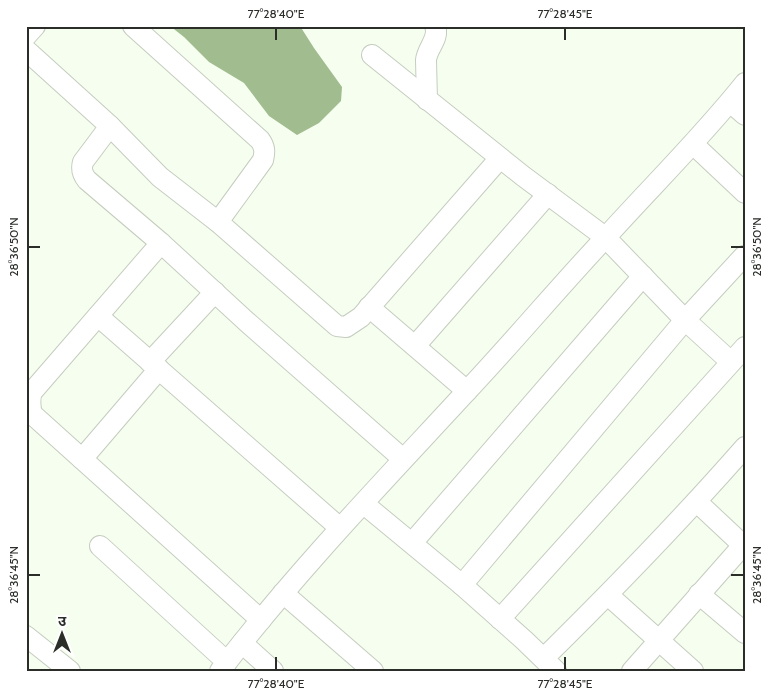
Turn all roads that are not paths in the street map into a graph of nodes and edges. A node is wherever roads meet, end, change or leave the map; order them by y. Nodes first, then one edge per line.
1 (35, 26) edge
2 (133, 26) edge
3 (435, 26) edge
4 (26, 36) edge
5 (26, 50) edge
6 (372, 55) dead end
7 (745, 83) edge
8 (427, 100) junction
9 (730, 102) junction
10 (745, 115) edge
11 (110, 126) junction
12 (693, 144) junction
13 (500, 158) junction
14 (548, 194) junction
15 (745, 194) edge
16 (218, 222) junction
17 (605, 237) junction
18 (162, 243) junction
19 (744, 256) edge
20 (643, 276) junction
21 (215, 292) junction
22 (370, 308) junction
23 (98, 316) junction
24 (685, 320) junction
25 (415, 346) junction
26 (745, 347) edge
27 (731, 362) junction
28 (155, 365) junction
29 (467, 391) junction
30 (745, 447) edge
31 (82, 459) junction
32 (403, 459) junction
33 (697, 502) junction
34 (364, 504) junction
35 (340, 528) junction
36 (412, 543) junction
37 (744, 545) edge
38 (100, 546) dead end
39 (462, 585) junction
40 (283, 593) junction
41 (699, 594) junction
42 (608, 595) junction
43 (500, 619) junction
44 (261, 620) junction
45 (745, 633) edge
46 (26, 636) edge
47 (658, 640) junction
48 (242, 643) junction
49 (550, 664) edge
50 (223, 666) edge
51 (70, 671) edge
52 (273, 671) edge
53 (372, 671) edge
54 (632, 671) edge
55 (693, 671) edge

1 - 4 street
2 - 16 street
3 - 8 street
5 - 11 street
6 - 8 street
7 - 9 street
8 - 13 street
9 - 10 street
9 - 12 street
11 - 16 street
11 - 18 street
12 - 15 street
12 - 17 street
13 - 14 street
13 - 22 street
14 - 17 street
14 - 25 street
16 - 22 street
17 - 20 street
17 - 29 street
18 - 21 street
18 - 23 street
19 - 24 street
20 - 24 street
20 - 36 street
21 - 28 street
21 - 32 street
22 - 25 street
23 - 28 street
23 - 31 street
24 - 27 street
24 - 39 street
25 - 29 street
26 - 27 street
27 - 43 street
28 - 31 street
28 - 35 street
29 - 32 street
30 - 33 street
31 - 44 street
32 - 34 street
33 - 37 street
33 - 42 street
34 - 35 street
34 - 36 street
35 - 40 street
36 - 39 street
37 - 41 street
38 - 50 street
39 - 43 street
40 - 44 street
40 - 53 street
41 - 45 street
41 - 47 street
42 - 47 street
42 - 49 street
43 - 49 street
44 - 48 street
46 - 51 street
47 - 54 street
47 - 55 street
48 - 50 street
48 - 52 street

